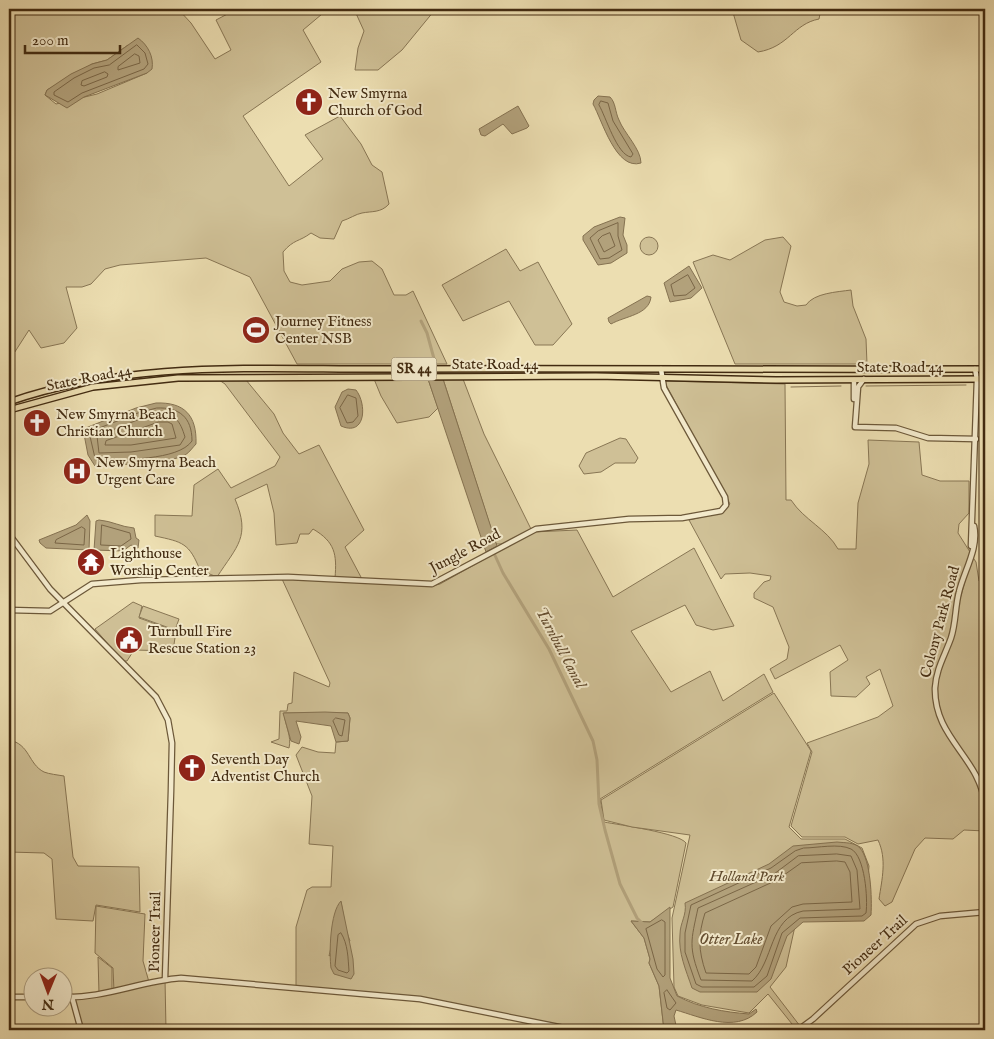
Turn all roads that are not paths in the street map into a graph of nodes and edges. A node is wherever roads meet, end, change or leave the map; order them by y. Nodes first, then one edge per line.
1 (354, 369) junction
2 (661, 369) junction
3 (975, 369) junction
4 (985, 369) edge
5 (917, 370) junction
6 (661, 376) junction
7 (354, 377) junction
8 (977, 379) junction
9 (985, 379) edge
10 (854, 380) junction
11 (864, 380) junction
12 (82, 381) junction
13 (35, 393) junction
14 (40, 400) junction
15 (9, 402) edge
16 (9, 409) edge
17 (856, 413) junction
18 (976, 439) junction
19 (9, 534) edge
20 (63, 603) junction
21 (9, 610) edge
22 (985, 805) edge
23 (985, 912) edge
24 (165, 979) junction
25 (9, 997) edge
26 (22, 997) edge
27 (72, 997) joint
28 (81, 1030) edge
29 (574, 1030) edge
30 (798, 1030) edge

1 - 2 main road, State Road 44 / SR 44
1 - 7 main road
1 - 12 main road, State Road 44 / SR 44
2 - 5 main road, State Road 44 / SR 44
2 - 6 street, Jungle Road
3 - 4 main road, State Road 44 / SR 44
3 - 5 main road, State Road 44 / SR 44
3 - 8 street, Colony Park Road
5 - 10 main road
6 - 7 main road, State Road 44 / SR 44
6 - 10 main road, State Road 44 / SR 44
6 - 20 street, Jungle Road
7 - 14 main road, State Road 44 / SR 44
8 - 9 main road, State Road 44 / SR 44
8 - 11 main road, State Road 44 / SR 44
8 - 18 street, Colony Park Road
10 - 11 main road, State Road 44 / SR 44
10 - 17 street
11 - 17 street
12 - 13 main road, State Road 44 / SR 44
12 - 14 main road
13 - 15 main road, State Road 44 / SR 44
13 - 16 main road
14 - 16 main road, State Road 44 / SR 44
17 - 18 street
18 - 22 street, Colony Park Road
19 - 20 street, Pioneer Trail
20 - 21 street
20 - 24 street, Pioneer Trail
23 - 30 street, Pioneer Trail
24 - 27 street
24 - 29 street, Pioneer Trail
25 - 26 street
27 - 28 street

